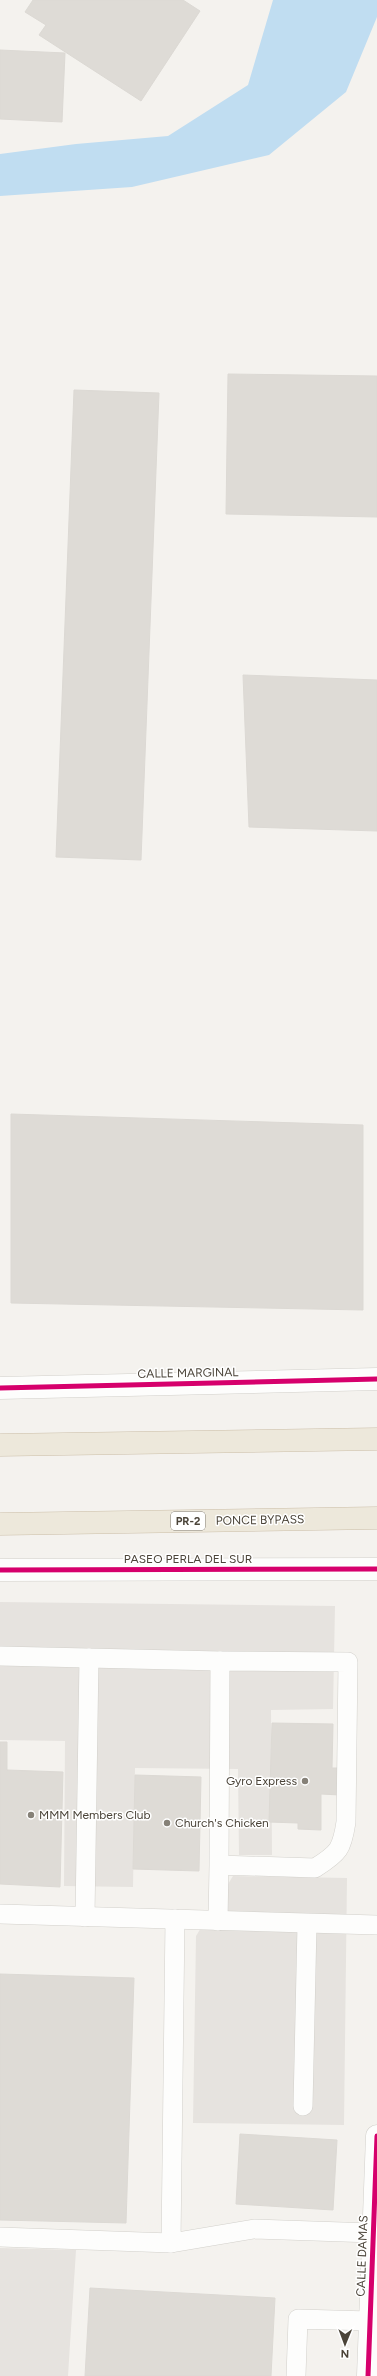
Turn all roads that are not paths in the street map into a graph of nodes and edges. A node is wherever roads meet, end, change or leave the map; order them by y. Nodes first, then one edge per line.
1 (377, 1379) edge
2 (0, 1388) edge
3 (377, 1439) edge
4 (0, 1445) edge
5 (377, 1518) edge
6 (0, 1524) edge
7 (377, 1569) edge
8 (0, 1570) edge
9 (0, 1656) edge
10 (89, 1658) junction
11 (220, 1661) junction
12 (220, 1866) junction
13 (0, 1914) edge
14 (85, 1917) junction
15 (175, 1919) junction
16 (218, 1921) junction
17 (307, 1925) junction
18 (377, 1925) edge
19 (303, 2106) dead end
20 (377, 2136) edge
21 (373, 2233) junction
22 (0, 2237) edge
23 (171, 2243) junction
24 (372, 2332) edge
25 (296, 2376) edge
26 (368, 2376) edge

1 - 2 street, CALLE MARGINAL
3 - 4 highway
5 - 6 highway, PONCE BYPASS / PR-2
7 - 8 street, PASEO PERLA DEL SUR
9 - 10 lane
10 - 11 lane
10 - 14 lane
11 - 12 lane
11 - 12 lane
12 - 16 lane
13 - 14 lane
14 - 15 lane
15 - 16 lane
15 - 23 lane
16 - 17 lane
17 - 18 lane
17 - 19 lane
20 - 21 street, CALLE DAMAS
21 - 23 lane
21 - 24 street, CALLE DAMAS
22 - 23 lane
24 - 25 lane
24 - 26 street, CALLE DAMAS

